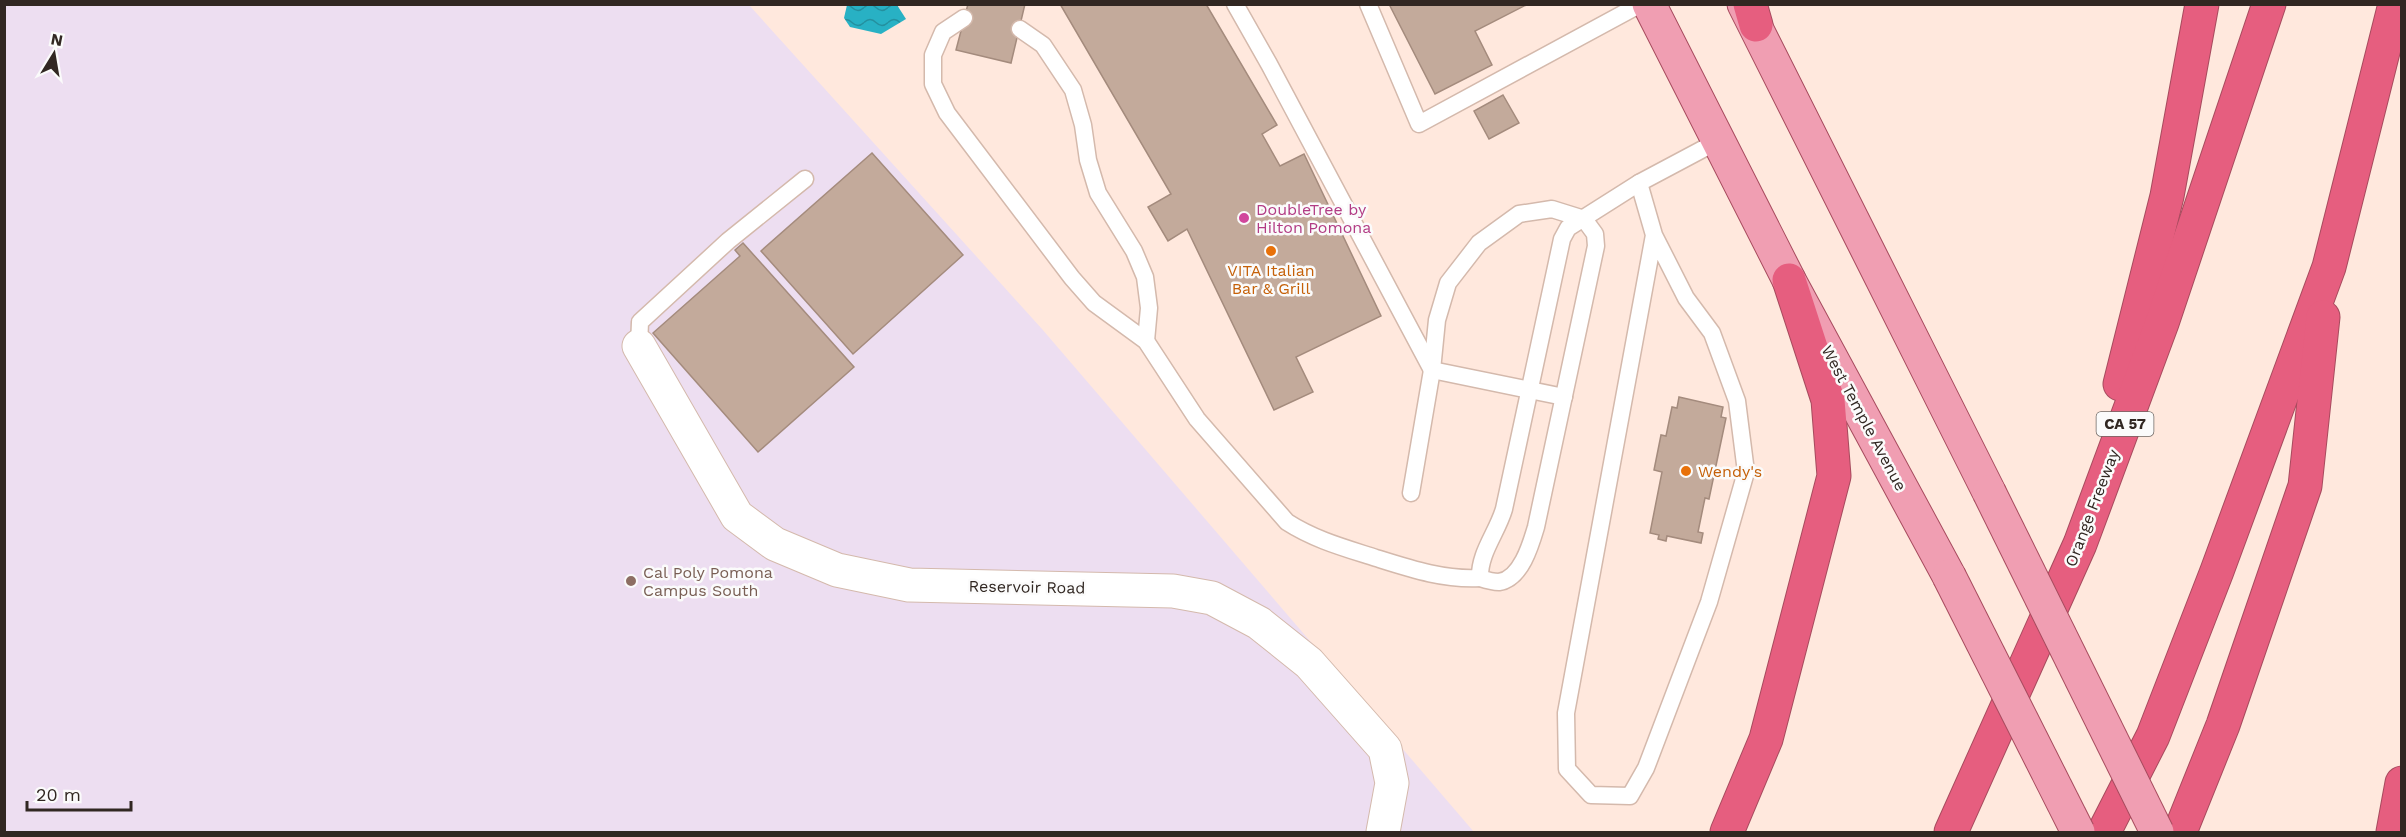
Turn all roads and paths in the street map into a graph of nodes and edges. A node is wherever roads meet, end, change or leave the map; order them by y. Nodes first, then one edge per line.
1 (1235, 4) edge
2 (1368, 4) edge
3 (1641, 4) edge
4 (1648, 4) edge
5 (2202, 4) edge
6 (2269, 4) edge
7 (2395, 4) edge
8 (1750, 11) edge
9 (964, 18) dead end
10 (1020, 28) dead end
11 (1718, 141) junction
12 (805, 180) dead end
13 (1639, 183) junction
14 (1584, 219) junction
15 (1654, 235) junction
16 (2329, 267) junction
17 (1789, 280) junction
18 (1146, 341) junction
19 (639, 346) joint
20 (1432, 370) junction
21 (1530, 390) junction
22 (1564, 398) junction
23 (1411, 493) dead end
24 (2080, 544) junction
25 (1480, 578) junction
26 (2402, 783) edge
27 (1383, 832) edge
28 (1727, 832) edge
29 (1951, 832) edge
30 (2078, 832) edge
31 (2104, 832) edge
32 (2157, 832) edge
33 (2180, 832) edge
34 (2393, 832) edge

1 - 20 lane
2 - 3 lane
4 - 11 main road, West Temple Avenue
5 - 24 highway
6 - 24 highway, Orange Freeway / CA 57
7 - 16 highway
8 - 32 main road, bridge
9 - 18 lane
10 - 18 lane
11 - 13 lane
11 - 17 main road, West Temple Avenue
12 - 19 lane
13 - 14 lane
13 - 15 lane
14 - 20 lane
14 - 21 lane
14 - 22 lane
15 - 15 lane
16 - 31 highway
16 - 33 highway
17 - 28 highway
17 - 30 main road, West Temple Avenue, bridge
18 - 25 lane
19 - 27 street, Reservoir Road
20 - 21 lane
20 - 23 lane
21 - 22 lane
21 - 25 lane
22 - 25 lane
24 - 29 highway, Orange Freeway / CA 57
26 - 34 highway

